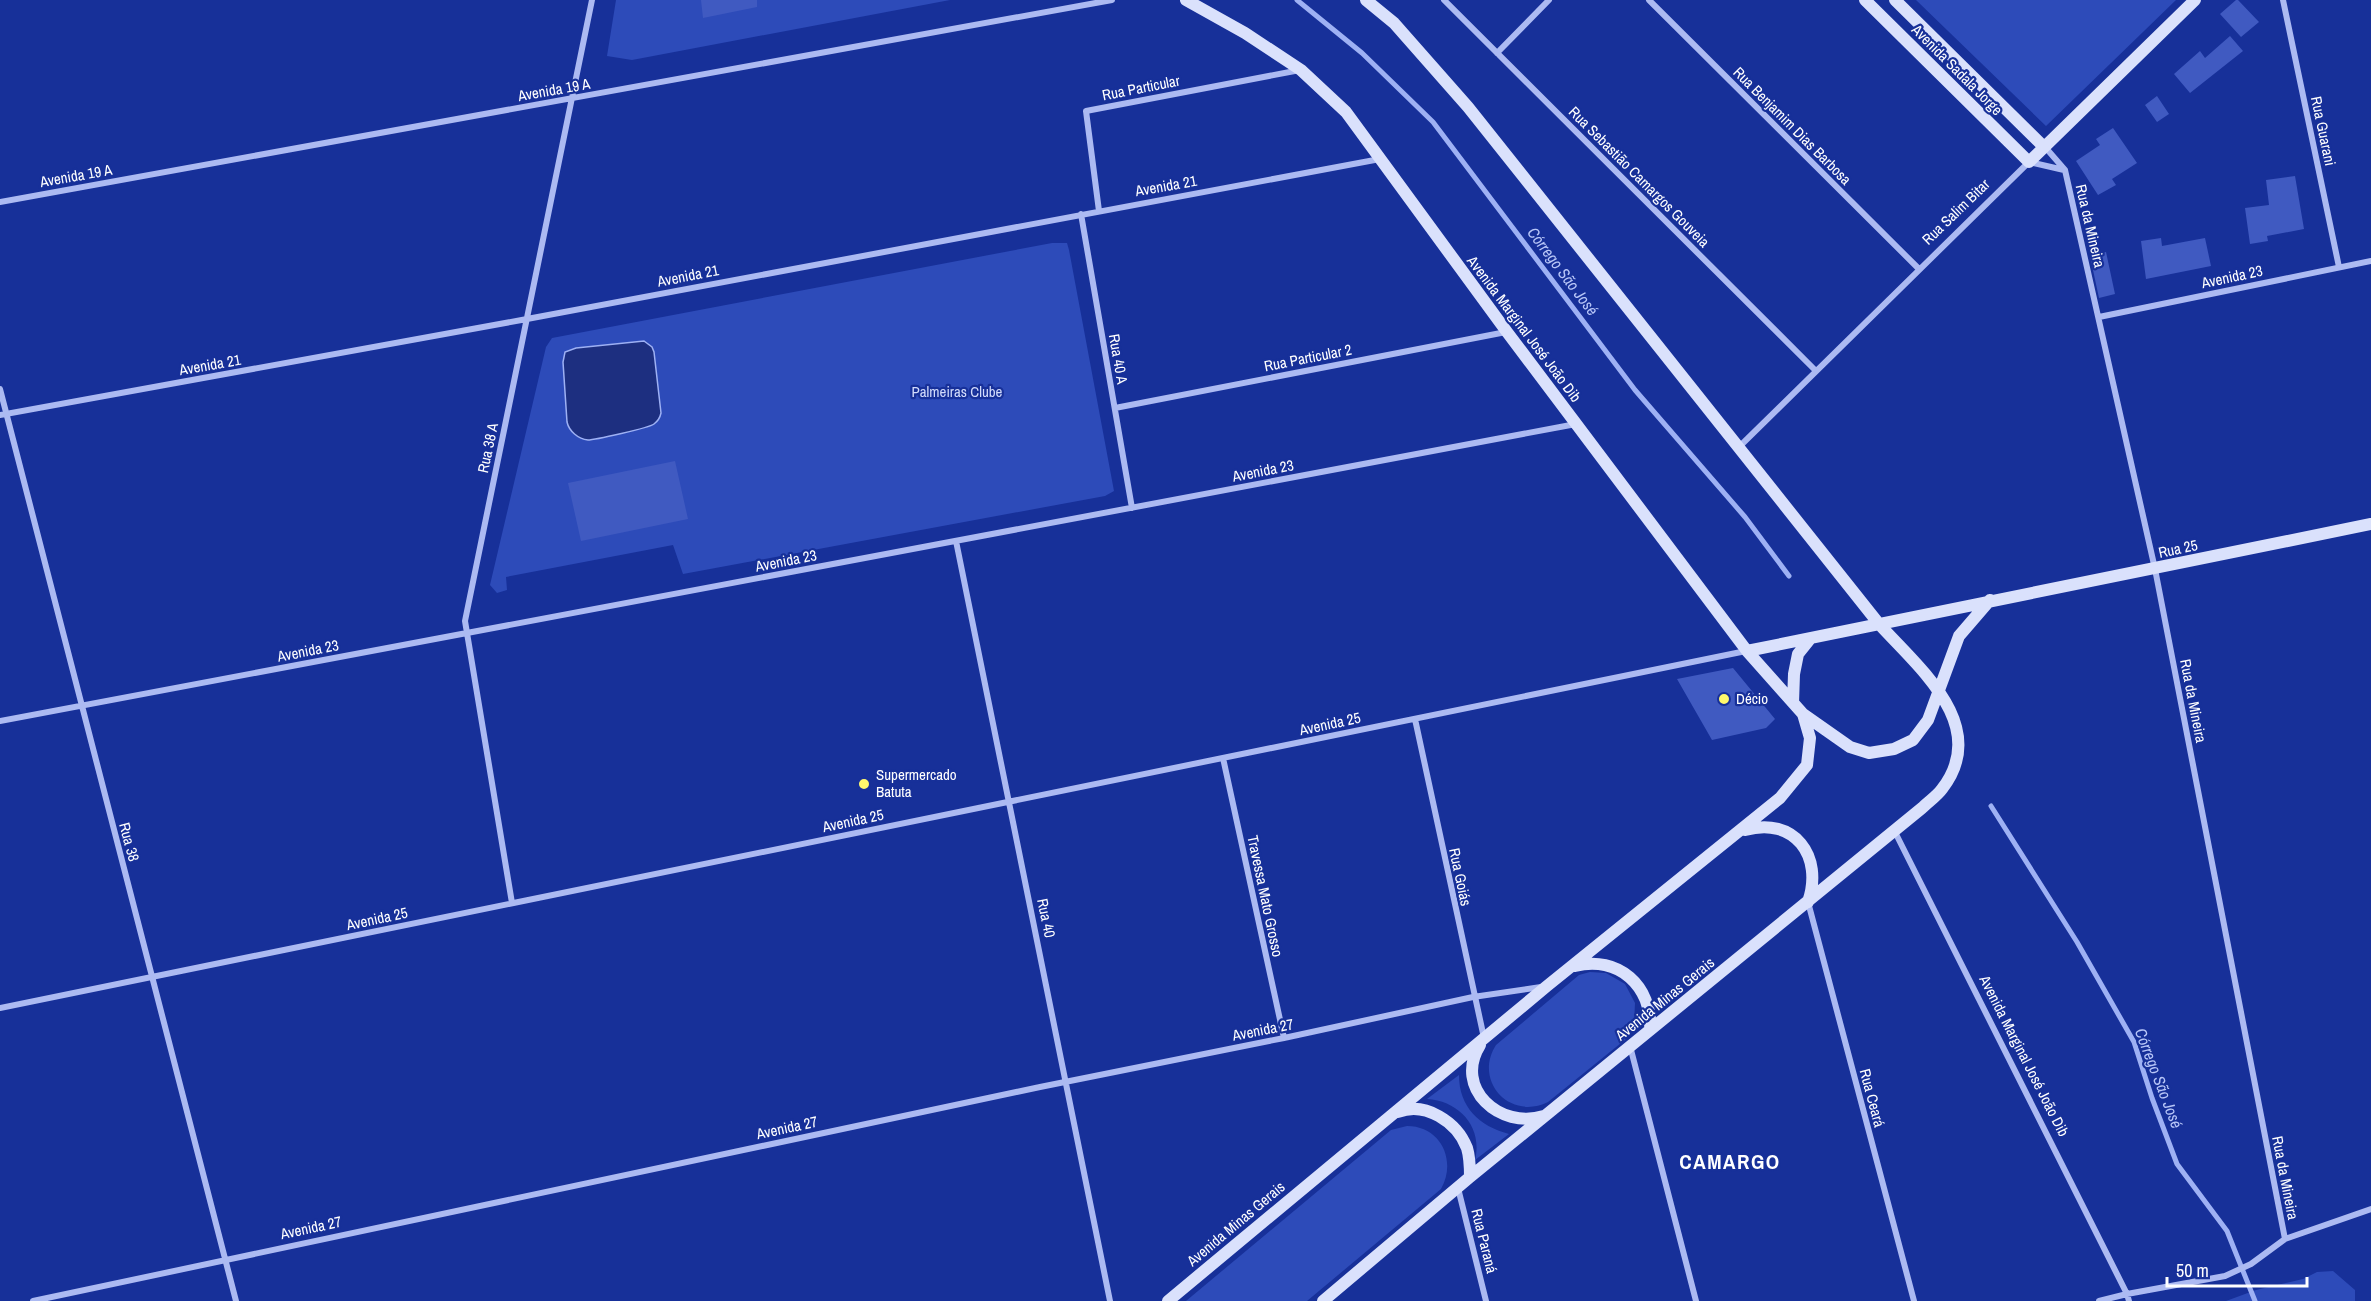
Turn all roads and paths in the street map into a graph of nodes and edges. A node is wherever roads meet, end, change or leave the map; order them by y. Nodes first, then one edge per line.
1 (592, 0) edge
2 (1112, 0) edge
3 (1186, 0) edge
4 (1366, 0) edge
5 (1444, 0) edge
6 (1549, 0) edge
7 (1649, 0) edge
8 (1864, 0) edge
9 (1896, 0) edge
10 (2195, 0) edge
11 (2283, 0) edge
12 (1497, 53) junction
13 (1301, 70) junction
14 (572, 98) junction
15 (2044, 147) junction
16 (1380, 159) junction
17 (2029, 162) junction
18 (2065, 170) junction
19 (0, 202) edge
20 (1099, 211) junction
21 (1081, 214) junction
22 (2371, 261) edge
23 (2338, 267) junction
24 (1919, 269) junction
25 (2098, 317) junction
26 (527, 319) junction
27 (1507, 332) junction
28 (1816, 371) junction
29 (0, 389) edge
30 (1115, 408) junction
31 (3, 414) edge
32 (1576, 424) junction
33 (1739, 447) junction
34 (1132, 508) junction
35 (2371, 524) edge
36 (956, 541) junction
37 (2156, 569) junction
38 (1990, 600) junction
39 (1879, 624) junction
40 (468, 633) junction
41 (1810, 639) junction
42 (1747, 651) junction
43 (1939, 688) junction
44 (1793, 703) junction
45 (81, 706) junction
46 (1803, 714) junction
47 (1415, 719) junction
48 (0, 721) edge
49 (1223, 758) junction
50 (1010, 802) junction
51 (1741, 831) junction
52 (1895, 832) junction
53 (1808, 902) junction
54 (512, 903) junction
55 (1574, 966) junction
56 (152, 977) junction
57 (1547, 986) junction
58 (1473, 997) junction
59 (0, 1008) edge
60 (1650, 1030) junction
61 (1284, 1038) junction
62 (1484, 1039) junction
63 (1630, 1046) junction
64 (1067, 1081) junction
65 (1393, 1113) junction
66 (1549, 1115) junction
67 (1470, 1177) junction
68 (1458, 1187) junction
69 (2371, 1209) edge
70 (2285, 1239) junction
71 (225, 1259) junction
72 (2127, 1293) junction
73 (33, 1301) edge
74 (236, 1301) edge
75 (1110, 1301) edge
76 (1168, 1301) edge
77 (1323, 1301) edge
78 (1486, 1301) edge
79 (1696, 1301) edge
80 (1914, 1301) edge
81 (2099, 1301) edge
82 (2129, 1301) edge

1 - 14 street, Rua 38 A
2 - 14 street, Avenida 19 A
3 - 13 main road, Avenida Marginal José João Dib
4 - 33 main road
5 - 12 street, Rua Sebastião Camargos Gouveia
6 - 12 street
7 - 24 street, Rua Benjamim Dias Barbosa
8 - 17 main road, Avenida Sadala Jorge
9 - 15 main road, Avenida Sadala Jorge
10 - 15 main road, Rua Salim Bitar
11 - 23 street, Rua Guarani
12 - 28 street, Rua Sebastião Camargos Gouveia
13 - 16 main road, Avenida Marginal José João Dib
13 - 20 street, Rua Particular
14 - 19 street, Avenida 19 A
14 - 26 street, Rua 38 A
15 - 17 main road, Rua Salim Bitar
15 - 18 street, Rua da Mineira
16 - 20 street, Avenida 21
16 - 27 main road, Avenida Marginal José João Dib
17 - 18 street, Rua da Mineira
17 - 24 street, Rua Salim Bitar
18 - 25 street, Rua da Mineira
20 - 21 street, Avenida 21
21 - 26 street, Avenida 21
21 - 30 street, Rua 40 A
22 - 23 street, Avenida 23
23 - 25 street, Avenida 23
24 - 28 street, Rua Salim Bitar
25 - 37 street, Rua da Mineira
26 - 31 street, Avenida 21
26 - 40 street, Rua 38 A
27 - 30 street, Rua Particular 2
27 - 32 main road, Avenida Marginal José João Dib
28 - 33 street, Rua Salim Bitar
29 - 31 street, Rua 38
30 - 34 street, Rua 40 A
31 - 45 street, Rua 38
32 - 34 street, Avenida 23
32 - 42 main road, Avenida Marginal José João Dib
33 - 39 main road
34 - 36 street, Avenida 23
35 - 37 main road, Rua 25
36 - 40 street, Avenida 23
36 - 50 street, Rua 40
37 - 38 main road, Rua 25
37 - 70 street, Rua da Mineira
38 - 39 main road, Rua 25
38 - 43 main road
39 - 41 main road
39 - 43 main road
40 - 45 street, Avenida 23
40 - 54 street, Rua 38 A
41 - 42 main road
41 - 44 main road
42 - 44 main road, Avenida Marginal José João Dib
42 - 47 street, Avenida 25
43 - 46 main road
43 - 52 main road, Avenida Minas Gerais
44 - 46 main road, Avenida Marginal José João Dib
45 - 48 street, Avenida 23
45 - 56 street, Rua 38
46 - 51 main road, Avenida Minas Gerais
47 - 49 street, Avenida 25
47 - 58 street, Rua Goiás
49 - 50 street, Avenida 25
49 - 61 street, Travessa Mato Grosso
50 - 54 street, Avenida 25
50 - 64 street, Rua 40
51 - 53 main road
51 - 55 main road, Avenida Minas Gerais
52 - 53 main road, Avenida Minas Gerais
52 - 72 street, Avenida Marginal José João Dib
53 - 60 main road, Avenida Minas Gerais
53 - 80 street, Rua Ceará
54 - 56 street, Avenida 25
55 - 57 main road, Avenida Minas Gerais
55 - 60 main road
56 - 59 street, Avenida 25
56 - 71 street, Rua 38
57 - 58 street, Avenida 27
57 - 62 main road, Avenida Minas Gerais
58 - 61 street, Avenida 27
58 - 62 street, Rua Goiás
60 - 63 main road, Avenida Minas Gerais
61 - 64 street, Avenida 27
62 - 65 main road, Avenida Minas Gerais
62 - 66 main road
63 - 66 main road, Avenida Minas Gerais
63 - 79 street
64 - 71 street, Avenida 27
64 - 75 street, Rua 40
65 - 67 main road
65 - 76 main road, Avenida Minas Gerais
66 - 67 main road, Avenida Minas Gerais
67 - 68 main road, Avenida Minas Gerais
68 - 77 main road, Avenida Minas Gerais
68 - 78 street, Rua Paraná
69 - 70 street
70 - 72 street
71 - 73 street, Avenida 27
71 - 74 street, Rua 38
72 - 81 street
72 - 82 street, Avenida Marginal José João Dib

